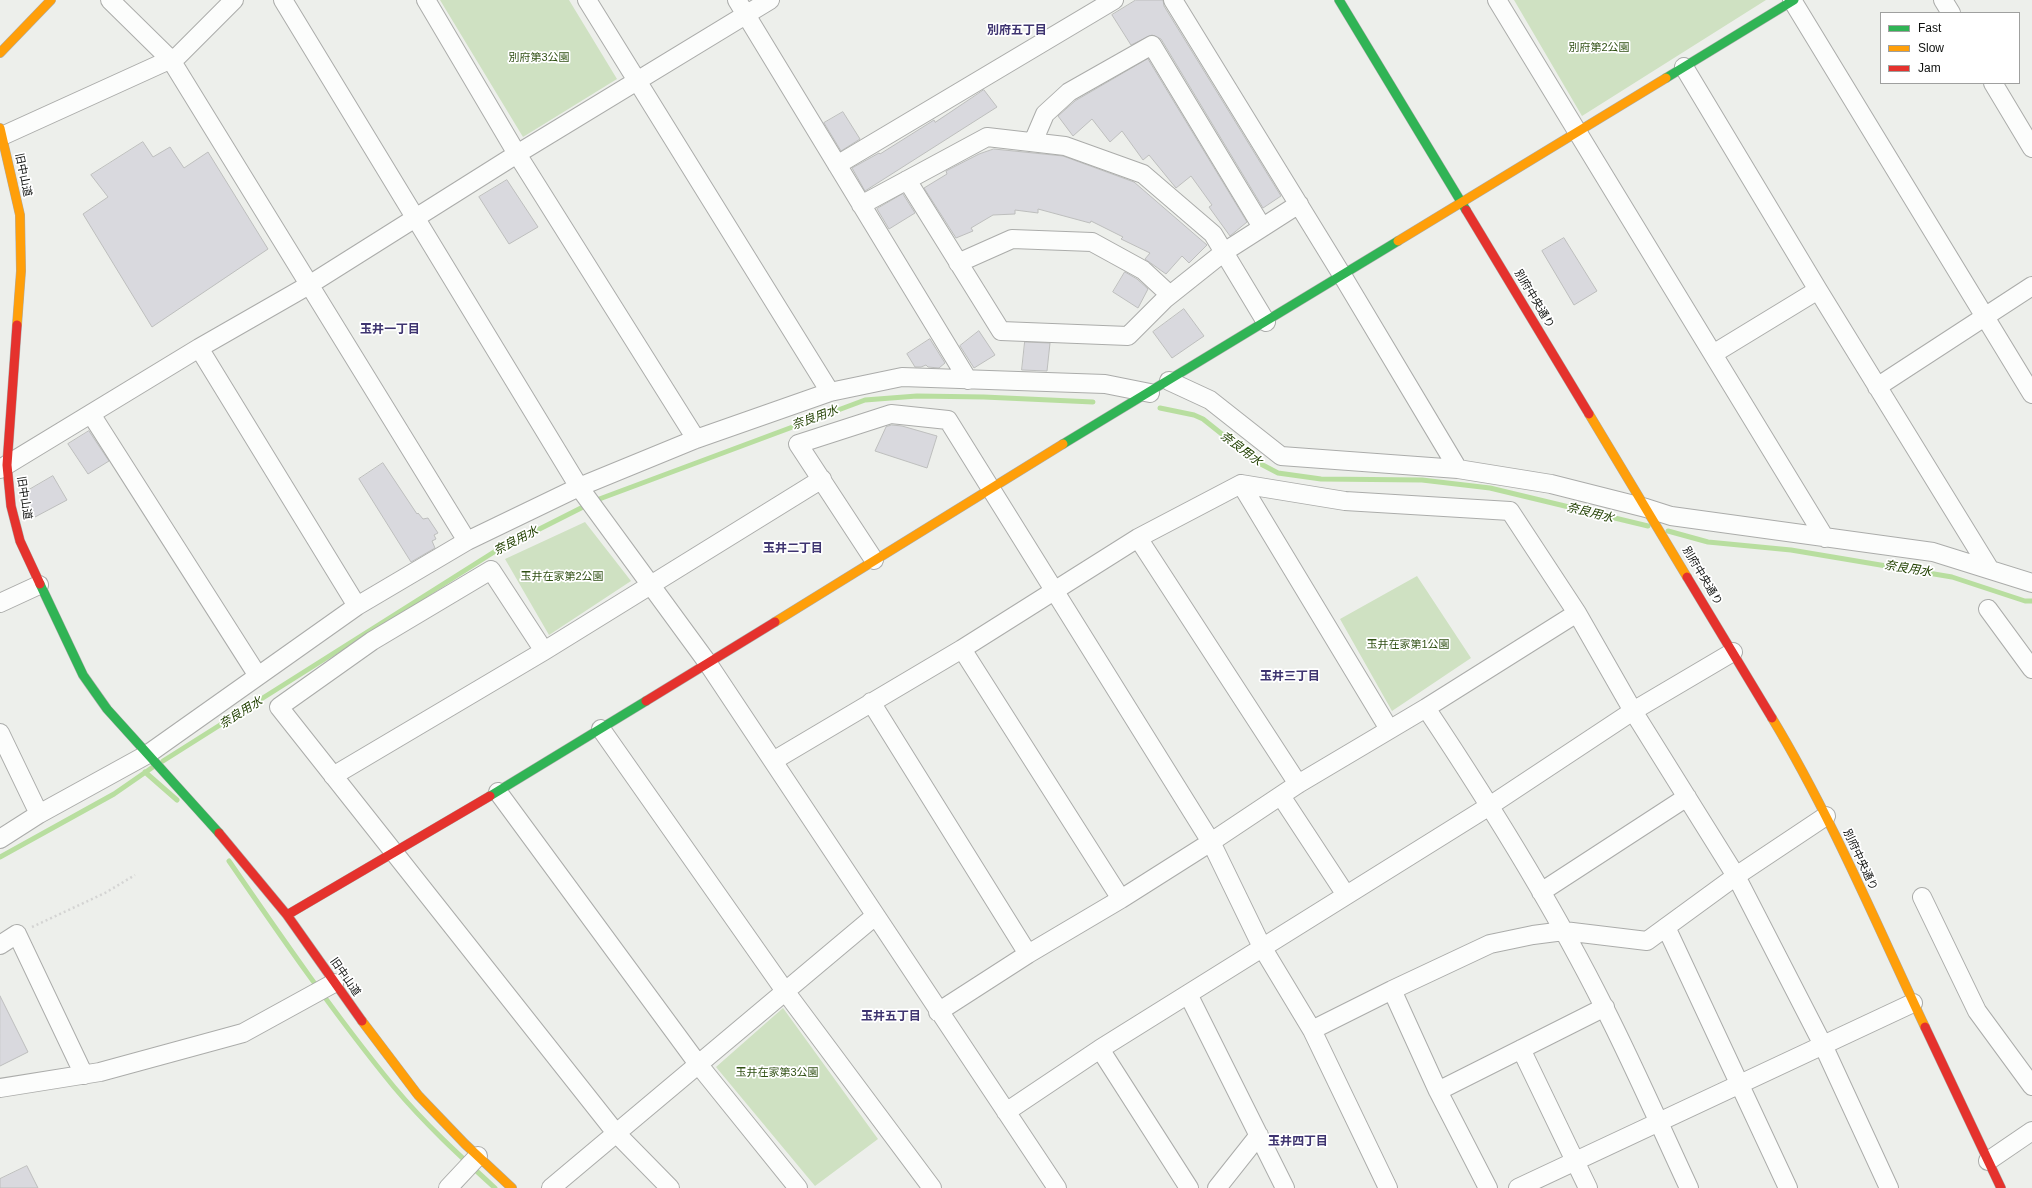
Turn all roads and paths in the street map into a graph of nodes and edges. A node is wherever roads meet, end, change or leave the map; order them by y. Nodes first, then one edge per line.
1 (51, 0) edge
2 (110, 0) edge
3 (234, 0) edge
4 (283, 0) edge
5 (426, 0) edge
6 (587, 0) edge
7 (770, 0) edge
8 (1114, 0) edge
9 (1173, 0) edge
10 (1339, 0) edge
11 (1497, 0) edge
12 (1792, 0) edge
13 (1943, 0) edge
14 (741, 7) edge
15 (1949, 12) edge
16 (0, 53) edge
17 (171, 60) junction
18 (1684, 67) junction
19 (636, 82) junction
20 (1994, 84) edge
21 (1, 132) edge
22 (1576, 132) junction
23 (1034, 142) junction
24 (2032, 148) edge
25 (517, 154) junction
26 (837, 165) junction
27 (5, 172) edge
28 (907, 180) junction
29 (1461, 202) junction
30 (1299, 204) junction
31 (862, 205) junction
32 (416, 219) junction
33 (1262, 227) junction
34 (1224, 252) junction
35 (958, 263) junction
36 (1342, 275) junction
37 (310, 285) junction
38 (2032, 286) edge
39 (1818, 290) junction
40 (1170, 295) junction
41 (1985, 318) junction
42 (1266, 322) junction
43 (199, 348) junction
44 (1713, 354) junction
45 (968, 380) junction
46 (1169, 381) junction
47 (1877, 387) junction
48 (830, 392) junction
49 (1150, 392) junction
50 (2032, 394) edge
51 (91, 414) junction
52 (696, 439) junction
53 (4, 467) edge
54 (1458, 469) junction
55 (822, 479) junction
56 (1241, 484) junction
57 (579, 487) junction
58 (991, 488) junction
59 (1649, 513) junction
60 (1138, 538) junction
61 (1824, 538) junction
62 (467, 541) junction
63 (874, 560) junction
64 (1989, 568) junction
65 (2032, 583) edge
66 (39, 584) junction
67 (652, 585) junction
68 (1053, 591) junction
69 (0, 603) edge
70 (357, 606) junction
71 (1988, 609) dead end
72 (1577, 613) junction
73 (962, 649) junction
74 (544, 652) junction
75 (1732, 652) junction
76 (707, 662) junction
77 (2032, 669) edge
78 (258, 676) junction
79 (871, 702) junction
80 (1426, 708) junction
81 (1633, 711) junction
82 (601, 729) junction
83 (1389, 729) junction
84 (0, 734) edge
85 (151, 757) junction
86 (773, 761) junction
87 (333, 776) junction
88 (1298, 784) junction
89 (498, 792) junction
90 (1281, 796) junction
91 (1687, 797) junction
92 (1491, 805) junction
93 (39, 814) junction
94 (1826, 816) junction
95 (0, 839) edge
96 (1211, 842) junction
97 (395, 854) junction
98 (135, 875) dead end
99 (1736, 876) junction
100 (1541, 892) junction
101 (1346, 896) junction
102 (1922, 897) dead end
103 (1121, 899) junction
104 (286, 915) junction
105 (875, 916) junction
106 (1666, 927) junction
107 (1564, 931) junction
108 (17, 934) junction
109 (0, 945) edge
110 (1262, 947) junction
111 (1028, 954) junction
112 (334, 983) junction
113 (1392, 990) junction
114 (785, 991) junction
115 (1188, 994) junction
116 (1913, 1003) junction
117 (1604, 1007) junction
118 (938, 1012) junction
119 (1312, 1030) junction
120 (1823, 1045) junction
121 (1100, 1049) junction
122 (1520, 1049) junction
123 (698, 1064) junction
124 (84, 1075) junction
125 (1740, 1083) junction
126 (2032, 1086) edge
127 (0, 1088) edge
128 (1438, 1091) junction
129 (1006, 1112) junction
130 (1658, 1122) junction
131 (2032, 1131) edge
132 (616, 1133) junction
133 (1259, 1135) junction
134 (478, 1156) junction
135 (1576, 1161) junction
136 (1988, 1161) junction
137 (448, 1188) edge
138 (512, 1188) edge
139 (551, 1188) edge
140 (670, 1188) edge
141 (798, 1188) edge
142 (932, 1188) edge
143 (1057, 1188) edge
144 (1189, 1188) edge
145 (1217, 1188) edge
146 (1285, 1188) edge
147 (1388, 1188) edge
148 (1488, 1188) edge
149 (1518, 1188) edge
150 (1588, 1188) edge
151 (1689, 1188) edge
152 (1788, 1188) edge
153 (1890, 1188) edge
154 (2001, 1188) edge

1 - 16 street
2 - 17 street
3 - 17 street
4 - 32 street
5 - 25 street
6 - 19 street
7 - 14 street
8 - 26 street
9 - 30 street
10 - 29 street, 別府中央通り
11 - 22 street
12 - 18 street
12 - 41 street
13 - 15 street
14 - 19 street
14 - 26 street
17 - 21 street
17 - 37 street
18 - 22 street
18 - 39 street
19 - 25 street
19 - 48 street
20 - 24 street
21 - 27 street, 旧中山道
22 - 29 street
22 - 44 street
23 - 28 street
23 - 33 street
23 - 34 street
25 - 32 street
25 - 52 street
26 - 31 street
27 - 53 street, 旧中山道
28 - 31 street
28 - 35 street
29 - 36 street
29 - 59 street, 別府中央通り
30 - 33 street
30 - 36 street
31 - 45 street
32 - 37 street
32 - 57 street
33 - 34 street
34 - 40 street
34 - 42 street
35 - 40 street
35 - 40 street
36 - 42 street
36 - 54 street
37 - 43 street
37 - 62 street
38 - 41 street
39 - 44 street
39 - 47 street
41 - 47 street
41 - 50 street
42 - 46 street
43 - 51 street
43 - 70 street
44 - 61 street
45 - 48 street
45 - 49 street
46 - 49 street
46 - 54 street
47 - 64 street
48 - 52 street
49 - 58 street
51 - 53 street
51 - 78 street
52 - 57 street
53 - 66 street, 旧中山道
54 - 59 street
55 - 58 street
55 - 63 street
55 - 67 street
56 - 60 street
56 - 72 street
56 - 83 street
57 - 62 street
57 - 67 street
58 - 63 street
58 - 68 street
59 - 61 street
59 - 75 street, 別府中央通り
60 - 68 street
60 - 88 street
61 - 64 street
62 - 70 street
63 - 76 street
64 - 65 street
66 - 69 street
66 - 85 street, 旧中山道
67 - 74 street
67 - 76 street
68 - 73 street
68 - 96 street
70 - 78 street
71 - 77 street
72 - 80 street
72 - 81 street
73 - 79 street
73 - 103 street
74 - 87 street
74 - 87 street
75 - 81 street
75 - 94 street, 別府中央通り
76 - 82 street
76 - 86 street
78 - 85 street
79 - 86 street
79 - 111 street
80 - 83 street
80 - 92 street
81 - 91 street
81 - 92 street
82 - 89 street
82 - 114 street
83 - 88 street
84 - 93 street
85 - 93 street
85 - 104 street, 旧中山道
86 - 105 street
87 - 97 street
88 - 90 street
89 - 97 street
89 - 123 street
90 - 96 street
90 - 101 street
91 - 99 street
91 - 100 street
92 - 100 street
92 - 101 street
93 - 95 street
94 - 99 street
94 - 116 street, 別府中央通り
96 - 103 street
96 - 110 street
97 - 104 street
97 - 132 street
98 - 108 path
99 - 106 street
99 - 120 street
100 - 107 street
101 - 110 street
102 - 126 street
103 - 111 street
104 - 112 street, 旧中山道
105 - 114 street
105 - 118 street
106 - 107 street
106 - 125 street
107 - 113 street
107 - 117 street
108 - 109 street
108 - 124 street
110 - 115 street
110 - 119 street
111 - 118 street
112 - 124 street
112 - 134 street, 旧中山道
113 - 119 street
113 - 128 street
114 - 123 street
114 - 142 street
115 - 121 street
115 - 133 street
116 - 120 street
116 - 136 street, 別府中央通り
117 - 122 street
117 - 130 street
118 - 129 street
119 - 147 street
120 - 125 street
120 - 153 street
121 - 129 street
121 - 144 street
122 - 128 street
122 - 135 street
123 - 132 street
123 - 141 street
124 - 127 street
125 - 130 street
125 - 152 street
128 - 148 street
129 - 143 street
130 - 135 street
130 - 151 street
131 - 136 street
132 - 139 street
132 - 140 street
133 - 145 street
133 - 146 street
134 - 137 street
134 - 138 street, 旧中山道
135 - 149 street
135 - 150 street
136 - 154 street, 別府中央通り

